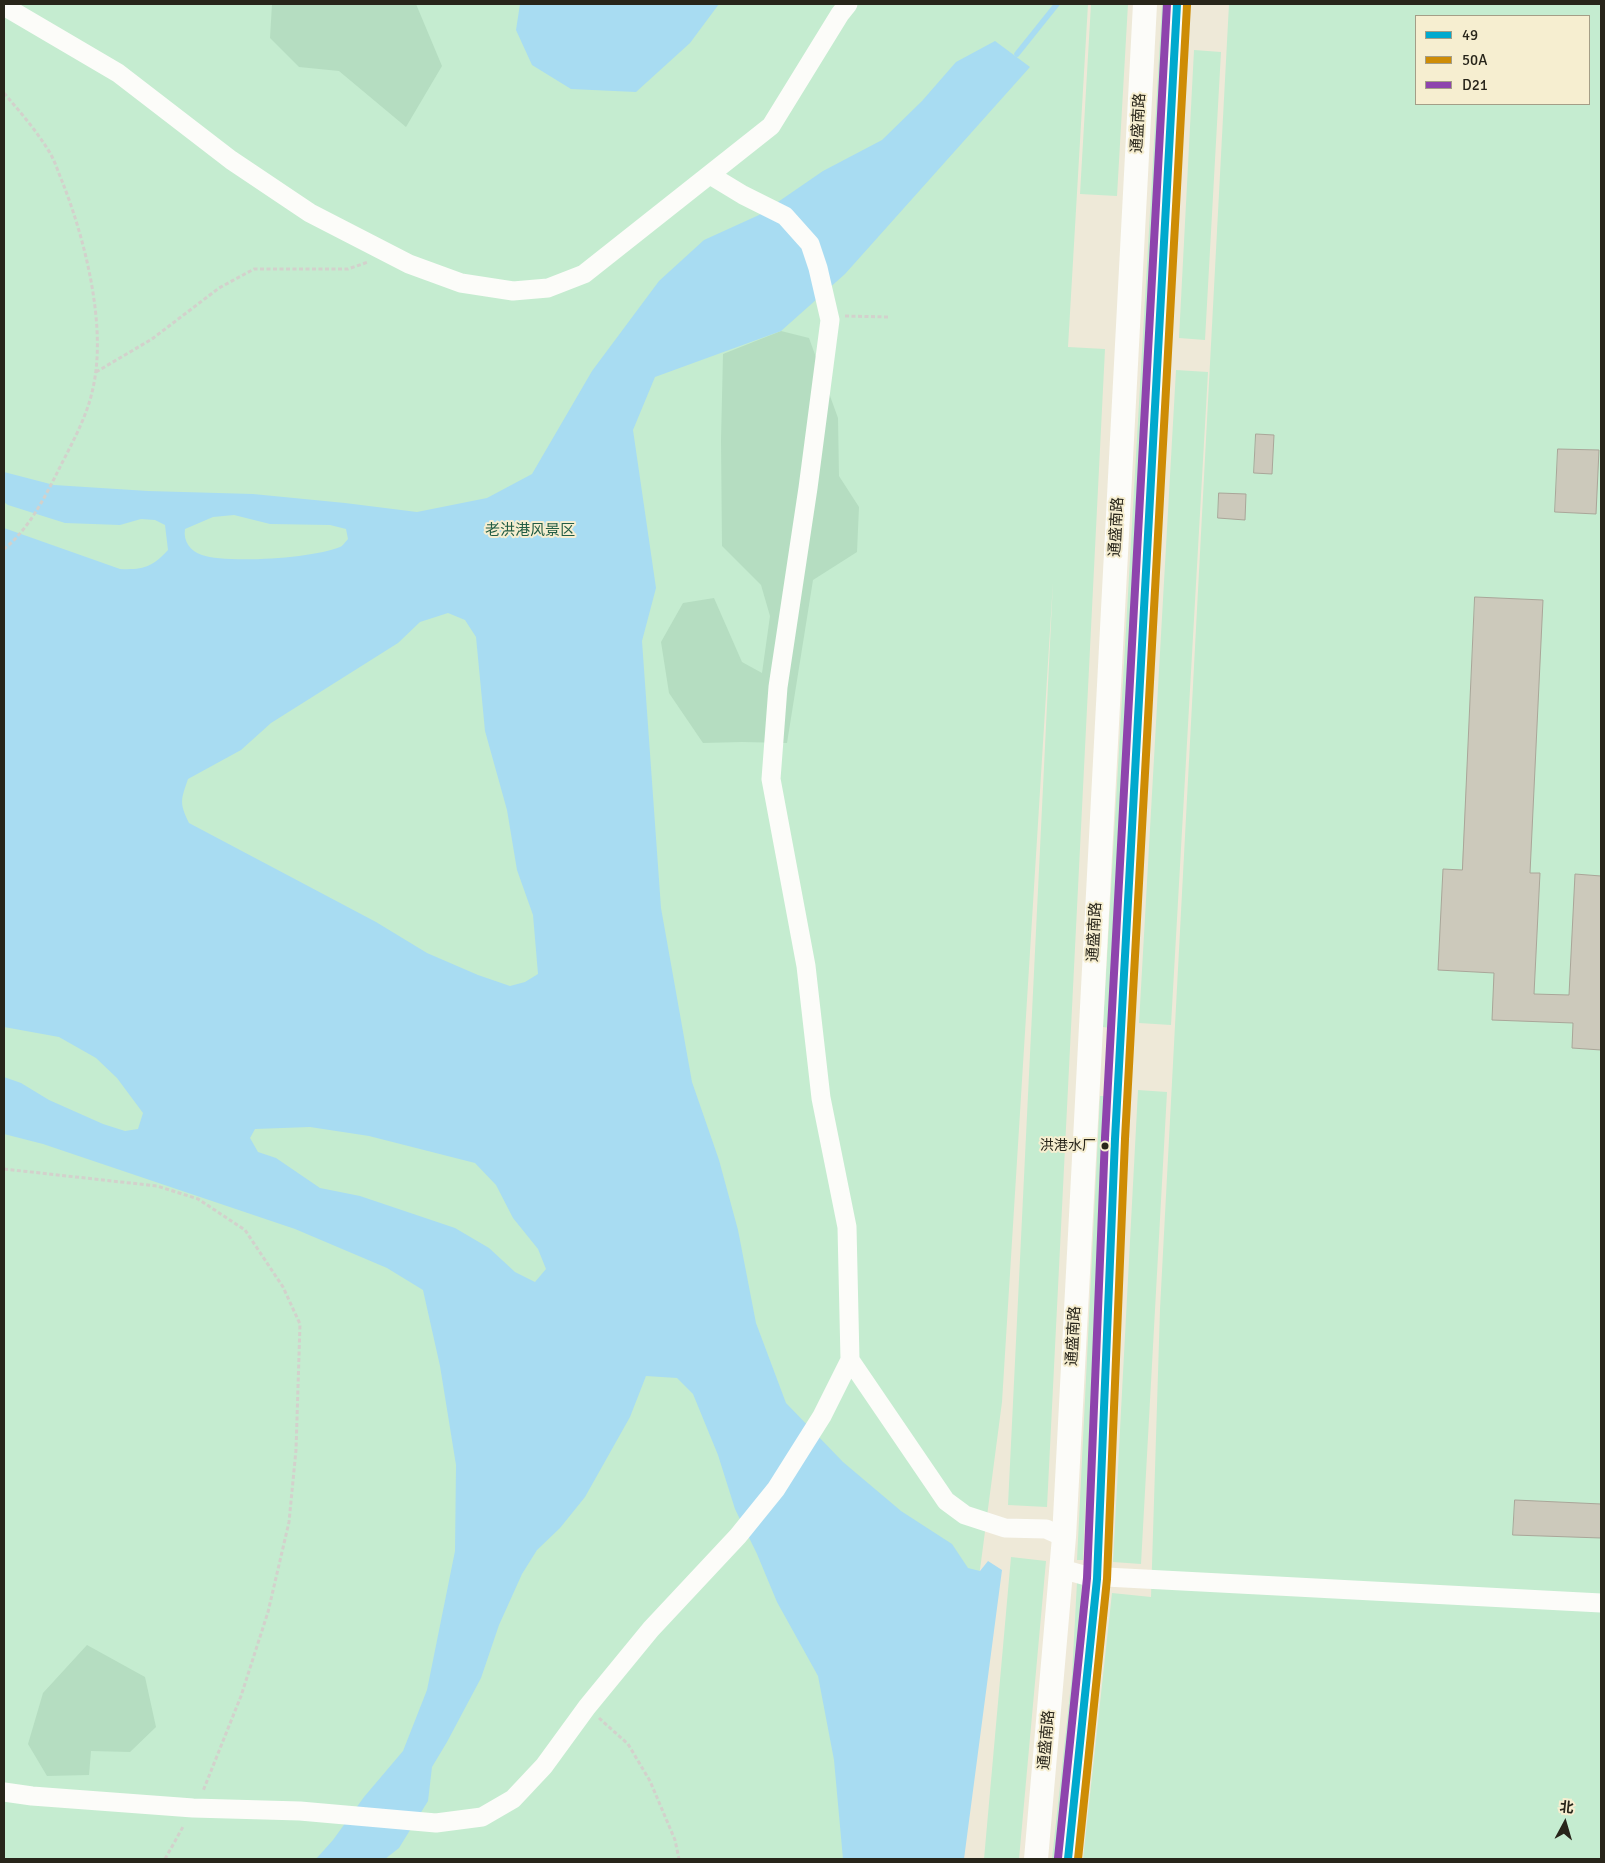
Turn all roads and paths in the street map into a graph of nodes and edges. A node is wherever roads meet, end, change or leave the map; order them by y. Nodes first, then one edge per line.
1 (848, 4) edge
2 (1145, 4) edge
3 (1177, 4) edge
4 (4, 6) edge
5 (4, 93) edge
6 (710, 175) junction
7 (391, 255) junction
8 (828, 311) junction
9 (889, 317) dead end
10 (96, 372) junction
11 (4, 550) edge
12 (4, 1169) edge
13 (850, 1360) junction
14 (1064, 1538) junction
15 (1062, 1570) junction
16 (1097, 1579) junction
17 (1601, 1603) edge
18 (587, 1707) junction
19 (4, 1792) edge
20 (193, 1808) junction
21 (165, 1859) edge
22 (679, 1859) edge
23 (1036, 1859) edge
24 (1068, 1859) edge

1 - 6 lane
2 - 14 main road, 通盛南路
3 - 16 main road
4 - 7 lane
5 - 10 path
6 - 7 lane
6 - 8 lane
7 - 10 path
8 - 9 path
8 - 13 lane
10 - 11 path
12 - 20 path
13 - 14 lane
13 - 18 lane
14 - 15 main road, 通盛南路
15 - 16 lane
15 - 23 main road, 通盛南路
16 - 17 lane
16 - 24 main road
18 - 20 lane
18 - 22 path
19 - 20 lane
20 - 21 path

